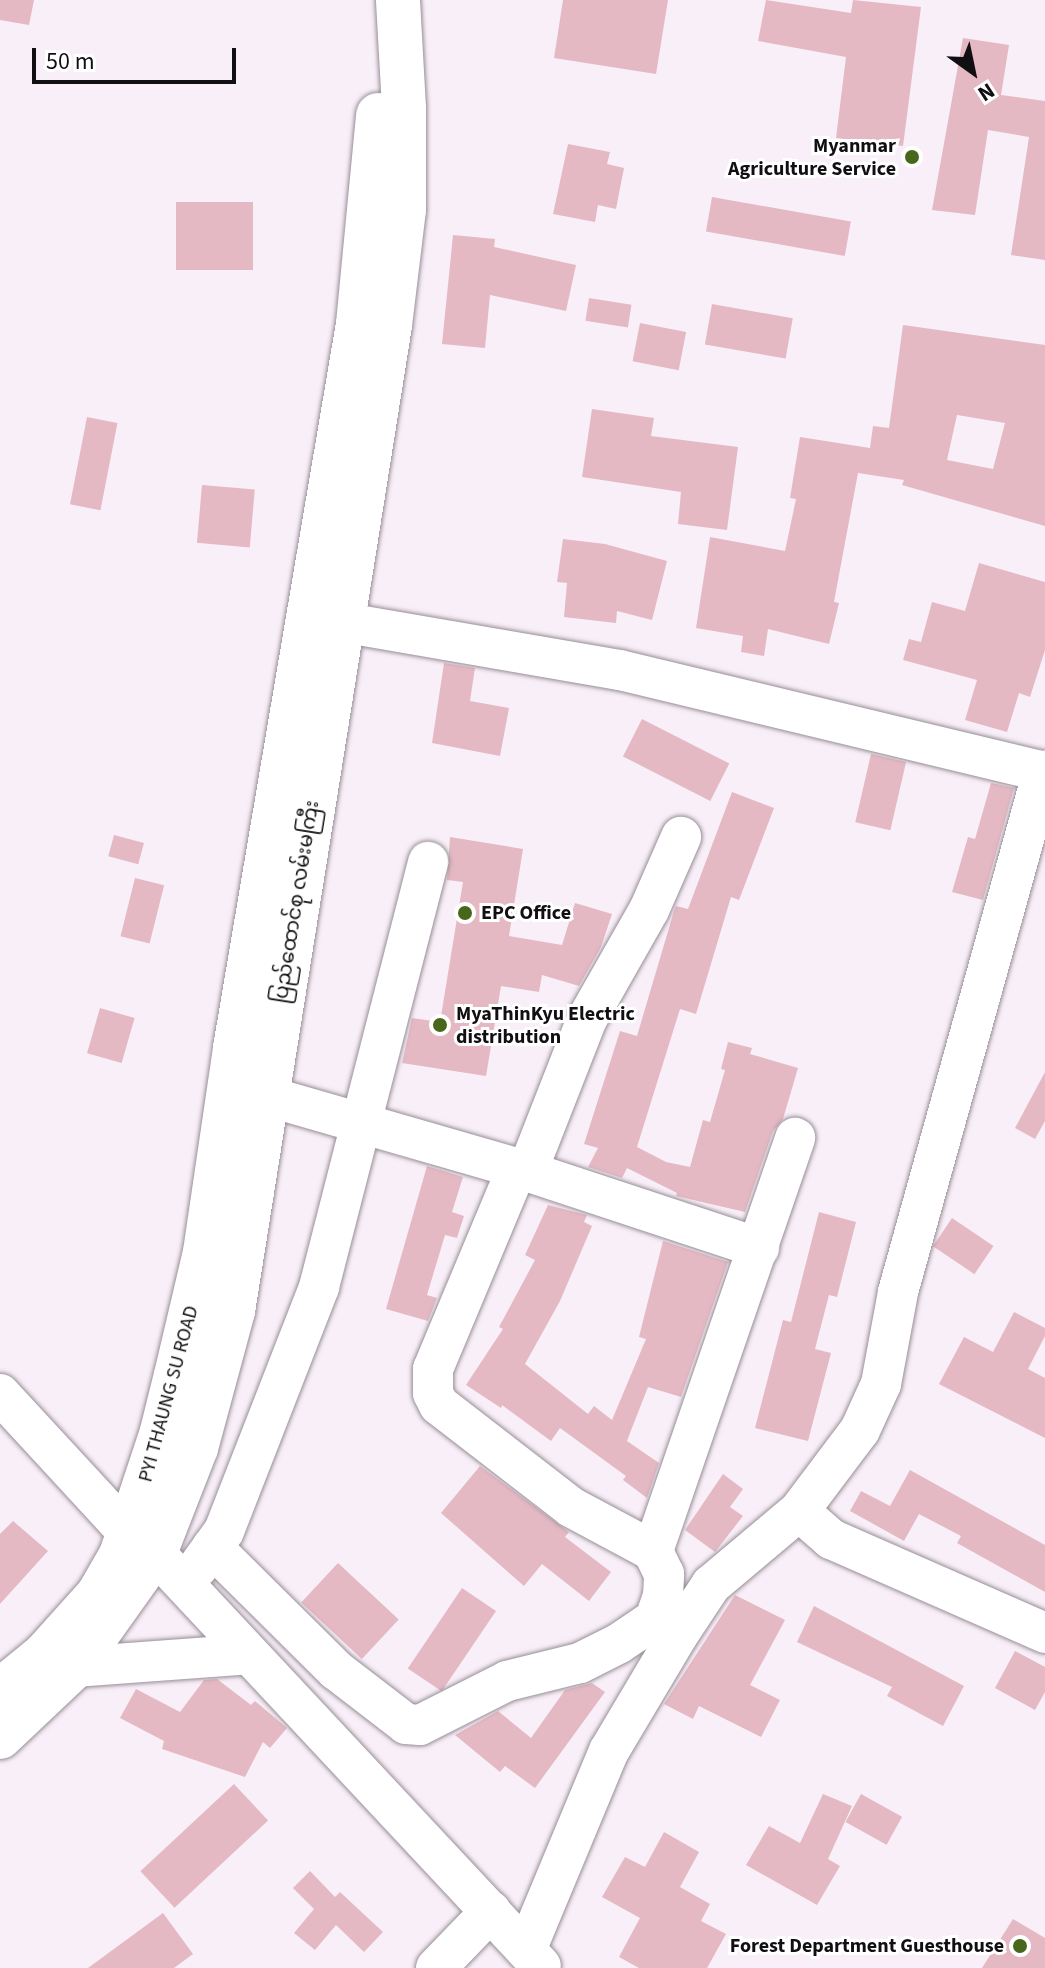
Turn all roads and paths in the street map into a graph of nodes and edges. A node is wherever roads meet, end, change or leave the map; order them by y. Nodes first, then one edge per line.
1 (375, 0) edge
2 (398, 0) edge
3 (341, 622) junction
4 (1044, 772) edge
5 (681, 837) dead end
6 (428, 862) dead end
7 (267, 1096) junction
8 (361, 1123) junction
9 (795, 1138) dead end
10 (522, 1170) junction
11 (759, 1248) junction
12 (0, 1394) edge
13 (799, 1511) junction
14 (143, 1544) junction
15 (212, 1547) junction
16 (653, 1551) junction
17 (184, 1586) junction
18 (1045, 1633) edge
19 (249, 1654) junction
20 (74, 1667) junction
21 (0, 1691) edge
22 (0, 1737) edge
23 (491, 1911) junction
24 (535, 1959) edge
25 (436, 1968) edge

1 - 14 main road, PYI THAUNG SU ROAD
2 - 3 main road, ပြည်ထောင်စု လမ်းမကြီး
3 - 4 street
3 - 7 main road, ပြည်ထောင်စု လမ်းမကြီး
4 - 13 street
5 - 10 street
6 - 8 street
7 - 8 street
7 - 14 main road, ပြည်ထောင်စု လမ်းမကြီး
8 - 10 street
8 - 15 street
9 - 11 street
10 - 11 street
10 - 16 street
11 - 16 street
12 - 14 street
13 - 18 street
13 - 24 street
14 - 17 street
14 - 20 main road, ပြည်ထောင်စု လမ်းမကြီး
14 - 21 main road, PYI THAUNG SU ROAD
15 - 16 street
15 - 17 street
17 - 19 street
19 - 20 street
19 - 23 street
20 - 22 main road, ပြည်ထောင်စု လမ်းမကြီး
23 - 24 street
23 - 25 street

